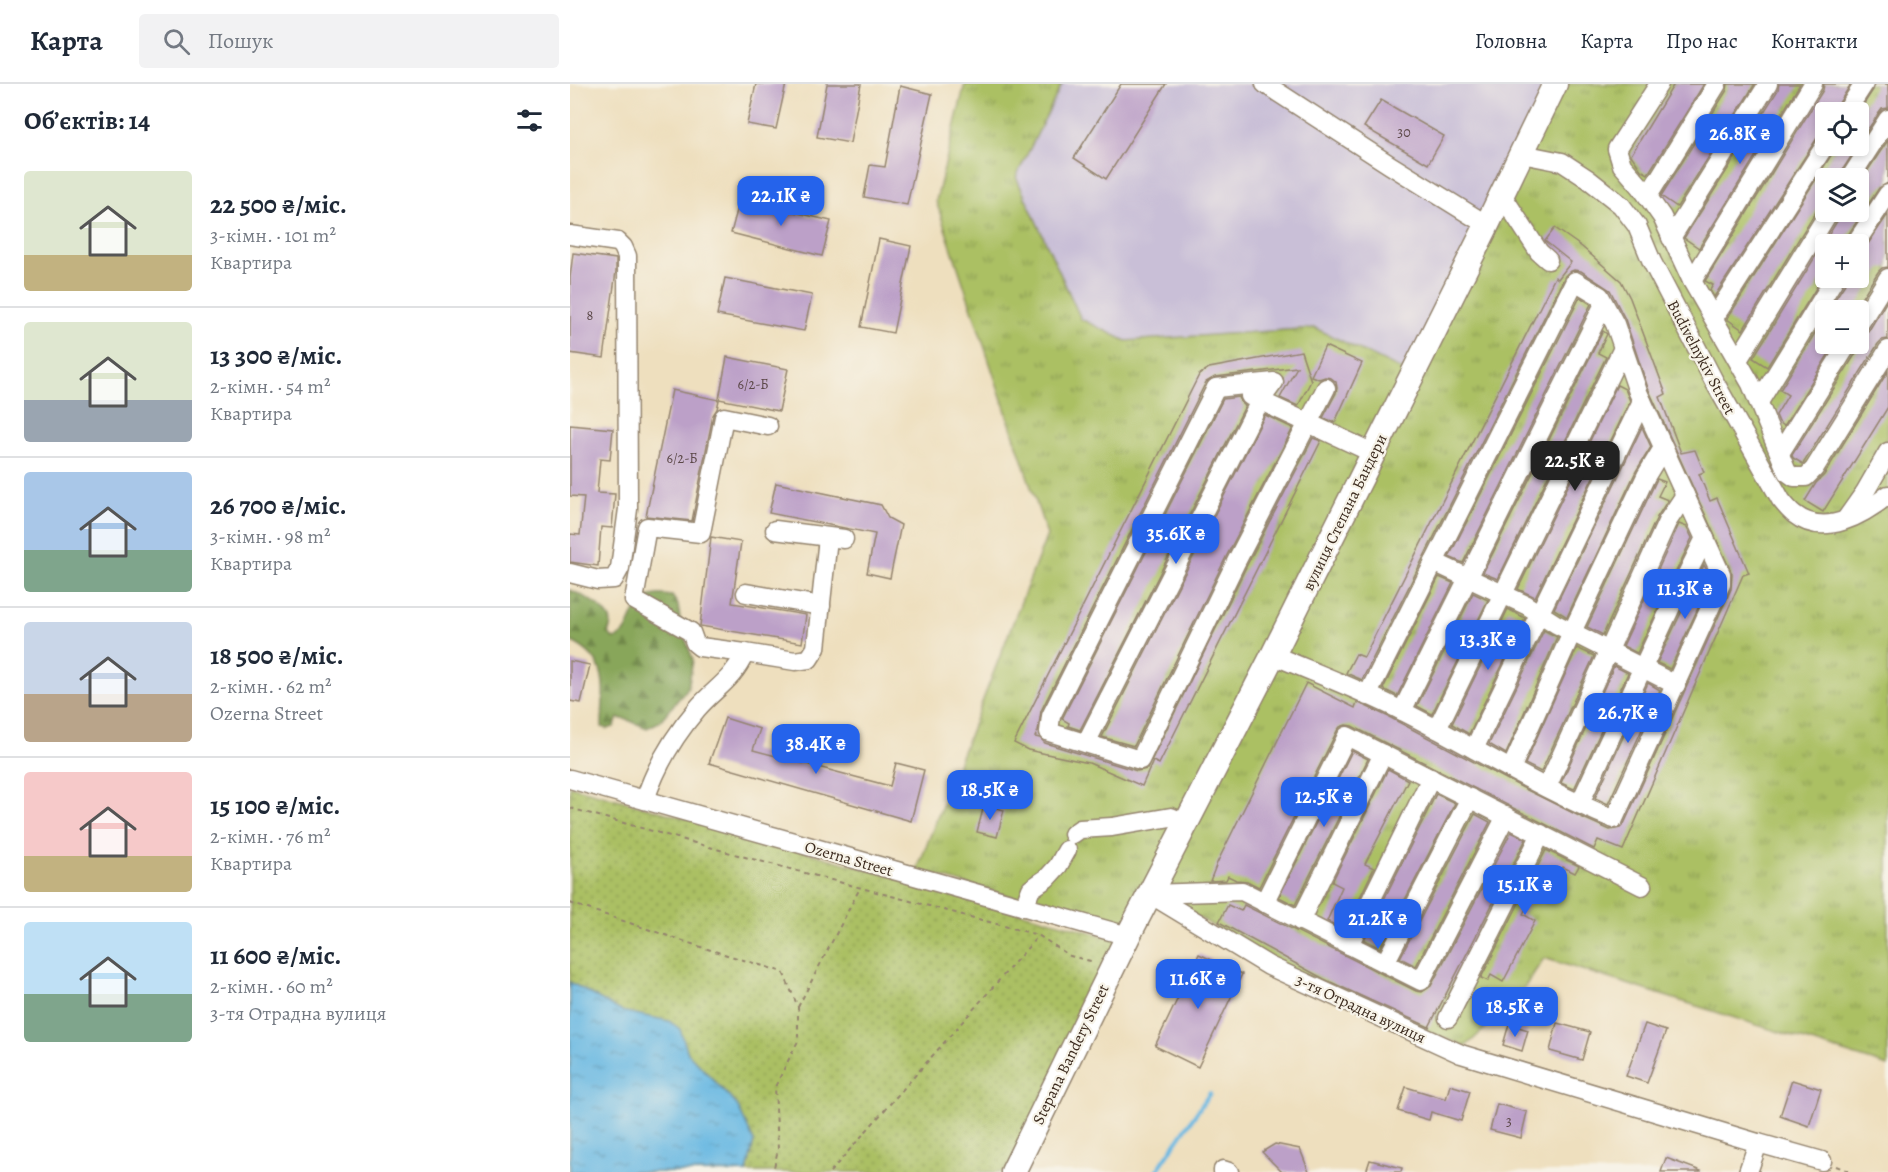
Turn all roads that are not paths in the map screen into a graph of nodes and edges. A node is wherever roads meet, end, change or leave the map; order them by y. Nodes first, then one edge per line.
1 (1265, 84) edge
2 (1556, 84) edge
3 (1659, 84) edge
4 (1717, 84) edge
5 (1768, 84) edge
6 (1813, 84) edge
7 (1864, 84) edge
8 (1852, 102) edge
9 (1888, 118) edge
10 (1522, 154) junction
11 (1818, 156) edge
12 (1856, 168) edge
13 (1888, 194) edge
14 (1502, 195) junction
15 (1648, 196) junction
16 (1823, 222) edge
17 (1487, 225) junction
18 (1862, 234) edge
19 (570, 235) edge
20 (1671, 238) junction
21 (1548, 260) dead end
22 (1888, 278) edge
23 (1692, 281) junction
24 (1829, 288) edge
25 (1604, 304) junction
26 (1869, 308) edge
27 (1714, 318) junction
28 (1623, 348) junction
29 (1888, 350) edge
30 (1842, 354) edge
31 (1738, 360) junction
32 (1326, 388) dead end
33 (1260, 401) junction
34 (1642, 401) junction
35 (1759, 402) junction
36 (1308, 423) junction
37 (768, 426) dead end
38 (1663, 448) junction
39 (1888, 452) edge
40 (1373, 453) junction
41 (1780, 453) junction
42 (1685, 495) junction
43 (1876, 497) edge
44 (775, 530) dead end
45 (1705, 538) junction
46 (1434, 562) junction
47 (570, 573) edge
48 (1468, 577) junction
49 (746, 593) dead end
50 (1504, 594) junction
51 (821, 606) junction
52 (1539, 613) junction
53 (1572, 632) junction
54 (1609, 651) junction
55 (745, 653) junction
56 (1273, 655) junction
57 (1642, 668) junction
58 (1676, 685) junction
59 (1367, 696) junction
60 (1402, 711) junction
61 (1437, 729) junction
62 (1086, 743) junction
63 (1474, 750) junction
64 (1383, 754) junction
65 (1511, 769) junction
66 (1431, 778) junction
67 (570, 779) edge
68 (1547, 788) junction
69 (1470, 798) junction
70 (645, 800) junction
71 (1580, 803) junction
72 (1506, 816) junction
73 (1186, 823) junction
74 (1541, 834) junction
75 (1642, 886) dead end
76 (1150, 894) junction
77 (1264, 903) junction
78 (1024, 907) junction
79 (1300, 921) junction
80 (1128, 936) junction
81 (1349, 945) junction
82 (1385, 963) junction
83 (1448, 1018) dead end
84 (1758, 1143) junction
85 (1822, 1161) dead end
86 (1012, 1172) edge
87 (1223, 1172) edge
88 (1229, 1172) edge
89 (1748, 1172) edge

1 - 17 street
2 - 10 main road, вулиця Степана Бандери
3 - 15 street
4 - 15 street
5 - 20 street
6 - 23 street
7 - 8 street
9 - 12 street
10 - 14 main road, вулиця Степана Бандери
10 - 43 street, Budivelnykiv Street
11 - 27 street
13 - 18 street
14 - 17 main road, вулиця Степана Бандери
14 - 21 street
15 - 20 street
16 - 31 street
17 - 40 main road, вулиця Степана Бандери
19 - 47 street
20 - 23 street
22 - 26 street
23 - 27 street
24 - 35 street
25 - 28 street
25 - 46 street
25 - 48 street
27 - 31 street
28 - 34 street
28 - 50 street
29 - 41 street
30 - 41 street
31 - 35 street
32 - 36 street
33 - 36 street
33 - 62 street
33 - 62 street
34 - 38 street
34 - 52 street
35 - 41 street
36 - 40 street
36 - 62 street
37 - 55 street
38 - 42 street
38 - 53 street
39 - 43 street
40 - 56 main road, вулиця Степана Бандери
42 - 45 street
42 - 54 street
44 - 51 street
45 - 57 street
45 - 58 street
46 - 48 street
46 - 59 street
48 - 50 street
48 - 60 street
49 - 51 street
50 - 52 street
50 - 61 street
51 - 55 street
52 - 53 street
52 - 63 street
53 - 54 street
53 - 65 street
54 - 57 street
54 - 68 street
55 - 70 street
56 - 59 street
56 - 73 main road, вулиця Степана Бандери
57 - 58 street
57 - 71 street
58 - 71 street
59 - 60 street
60 - 61 street
61 - 63 street
63 - 65 street
64 - 66 street
64 - 77 street
64 - 79 street
65 - 68 street
66 - 69 street
66 - 81 street
67 - 70 street, Ozerna Street
68 - 71 street
69 - 72 street
69 - 82 street
70 - 78 street, Ozerna Street
72 - 74 street
72 - 82 street
73 - 76 main road, вулиця Степана Бандери
73 - 78 street
74 - 75 street
74 - 83 street
76 - 77 street
76 - 80 main road, вулиця Степана Бандери
76 - 84 street, 3-тя Отрадна вулиця
77 - 79 street
78 - 80 street, Ozerna Street
79 - 81 street
80 - 86 main road, Stepana Bandery Street
81 - 82 street
84 - 85 street, 3-тя Отрадна вулиця
84 - 89 street
87 - 88 street

